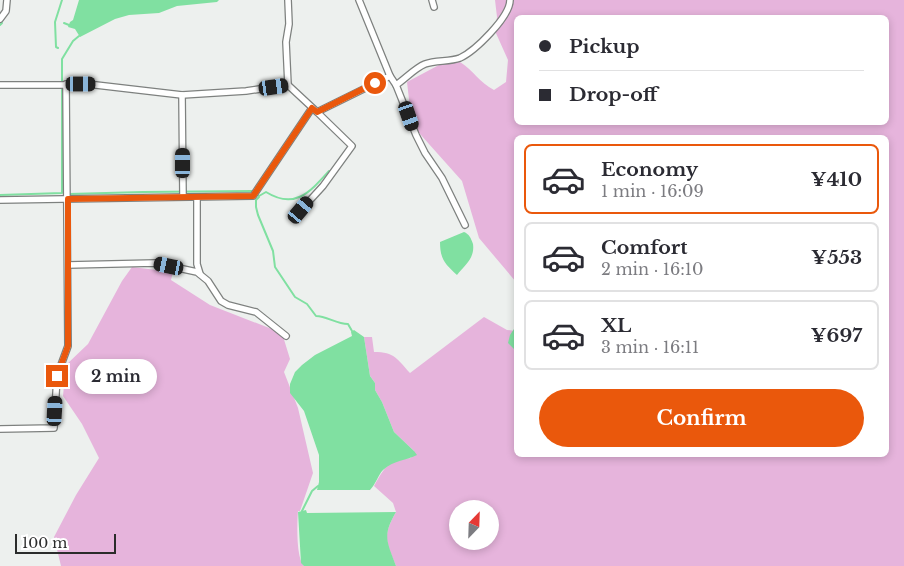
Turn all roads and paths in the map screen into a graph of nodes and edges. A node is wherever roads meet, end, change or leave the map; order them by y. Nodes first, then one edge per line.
1 (7, 0) edge
2 (288, 0) edge
3 (359, 0) edge
4 (432, 0) edge
5 (510, 0) edge
6 (434, 7) dead end
7 (0, 19) edge
8 (390, 76) junction
9 (66, 84) junction
10 (288, 85) junction
11 (396, 85) junction
12 (0, 86) edge
13 (182, 95) junction
14 (315, 110) junction
15 (183, 197) junction
16 (197, 197) junction
17 (68, 199) junction
18 (0, 200) edge
19 (298, 215) dead end
20 (465, 225) dead end
21 (68, 265) junction
22 (200, 274) junction
23 (286, 336) dead end
24 (0, 429) edge

1 - 7 street
2 - 10 street
3 - 8 street
4 - 6 street
5 - 11 street
8 - 11 street
8 - 14 street
9 - 12 street
9 - 13 street
9 - 17 street
10 - 13 street
10 - 14 street
11 - 20 street
13 - 15 street
14 - 16 street
14 - 19 street
15 - 16 street
15 - 17 street
16 - 22 street
17 - 18 street
17 - 21 street
21 - 22 street
21 - 24 street
22 - 23 street

